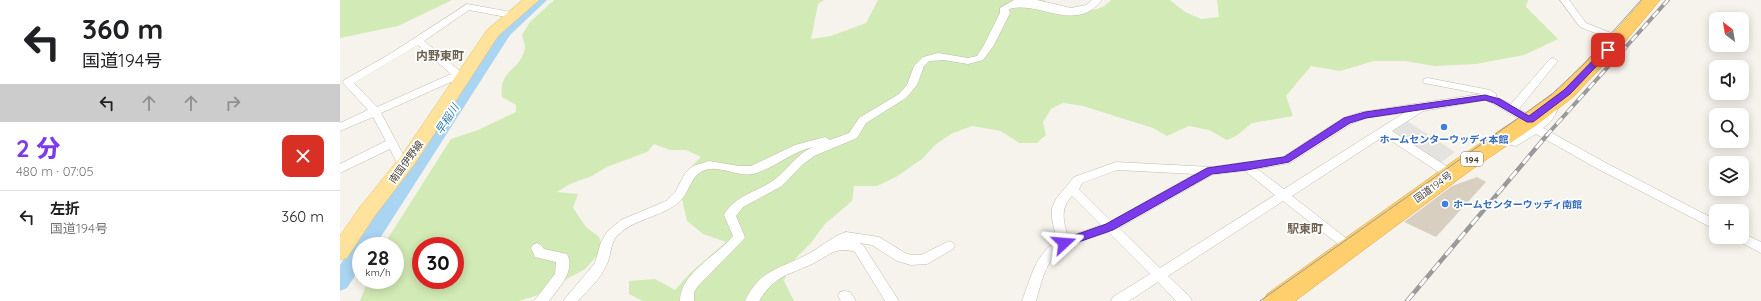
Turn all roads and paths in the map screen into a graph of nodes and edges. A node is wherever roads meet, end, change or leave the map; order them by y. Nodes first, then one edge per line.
1 (532, 0) edge
2 (1098, 0) edge
3 (1564, 0) edge
4 (1652, 0) edge
5 (511, 15) junction
6 (1618, 39) junction
7 (419, 41) junction
8 (1553, 61) dead end
9 (461, 74) junction
10 (1428, 81) dead end
11 (1497, 101) junction
12 (1420, 108) junction
13 (1512, 110) junction
14 (375, 111) junction
15 (1533, 124) junction
16 (856, 126) junction
17 (340, 127) edge
18 (1385, 130) junction
19 (392, 143) junction
20 (408, 160) junction
21 (1247, 167) junction
22 (340, 169) edge
23 (1210, 171) junction
24 (1450, 174) junction
25 (1074, 190) junction
26 (1283, 195) junction
27 (1709, 221) edge
28 (1110, 227) junction
29 (1749, 242) edge
30 (1064, 243) junction
31 (342, 245) edge
32 (832, 246) junction
33 (949, 246) dead end
34 (537, 248) dead end
35 (1351, 248) junction
36 (1761, 248) edge
37 (1158, 274) junction
38 (1288, 298) edge
39 (541, 301) edge
40 (570, 301) edge
41 (687, 301) edge
42 (752, 301) edge
43 (892, 301) edge
44 (1029, 301) edge
45 (1118, 301) edge
46 (1185, 301) edge

1 - 5 main road, 南国伊野線
2 - 16 street
3 - 6 street
4 - 6 highway, 国道194号 / 194
5 - 7 street
5 - 9 main road, 南国伊野線
6 - 15 highway, 国道194号 / 194
7 - 9 street
7 - 14 street
8 - 13 street
9 - 14 street
9 - 20 main road, 南国伊野線
10 - 11 street
11 - 12 street
11 - 13 street
12 - 18 street
12 - 21 street
13 - 15 street
14 - 17 street
14 - 19 street
15 - 24 highway, 国道194号 / 194
15 - 27 street
16 - 40 street
16 - 41 street
18 - 24 street
18 - 26 street
19 - 20 street
19 - 22 street
20 - 31 main road, 南国伊野線
21 - 23 street
21 - 26 street
23 - 25 street
23 - 28 street
24 - 35 highway, 国道194号 / 194
25 - 28 street
25 - 30 street
26 - 35 street
26 - 37 street
28 - 30 street
28 - 37 street
29 - 36 street
30 - 44 street
32 - 33 street
32 - 42 street
32 - 43 street
34 - 39 street
35 - 38 highway, 国道194号 / 194
37 - 45 street
37 - 46 street

